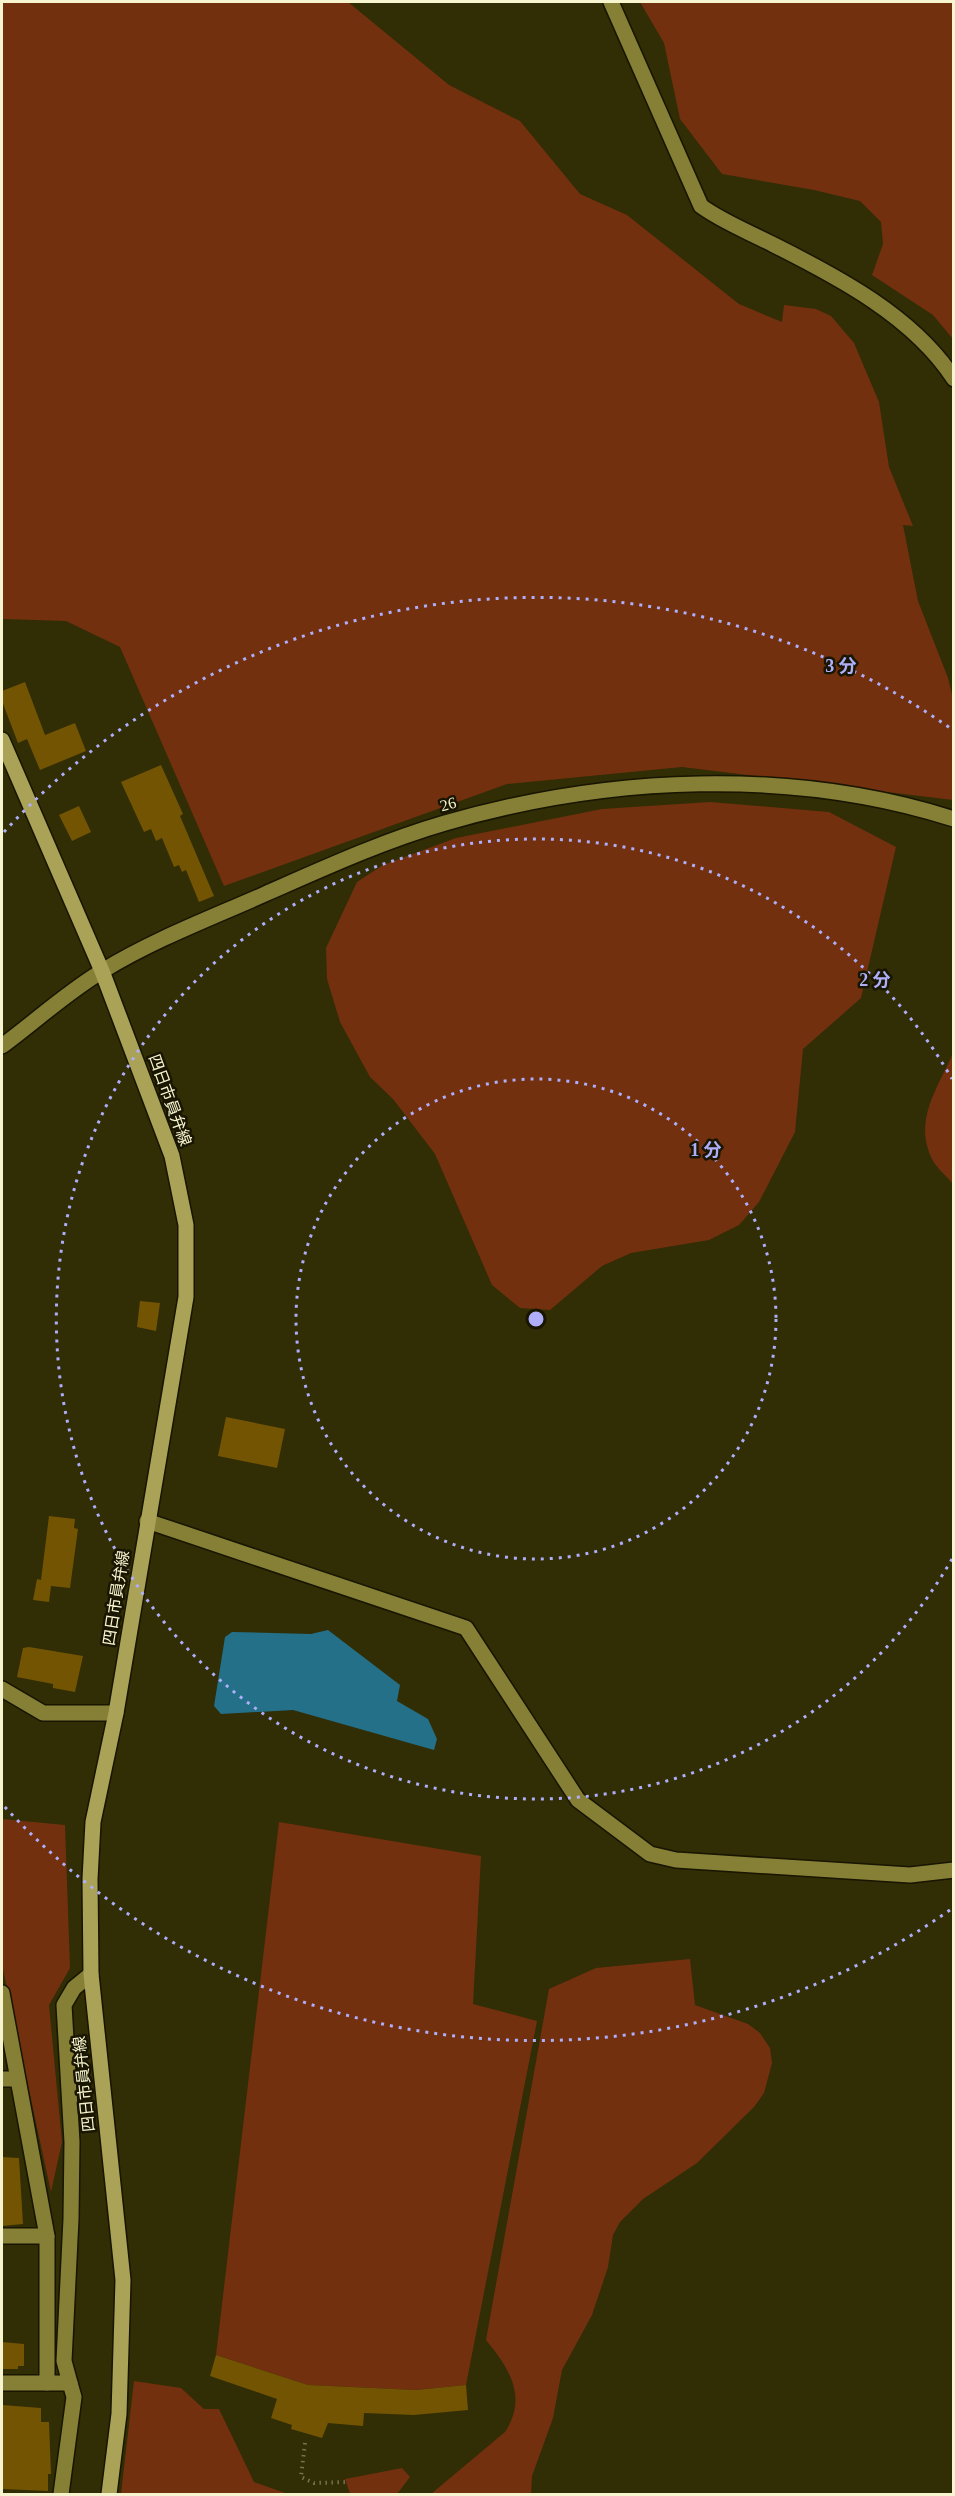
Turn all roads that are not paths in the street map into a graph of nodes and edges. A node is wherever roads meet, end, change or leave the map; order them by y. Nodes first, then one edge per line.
1 (611, 2) edge
2 (954, 379) edge
3 (2, 740) edge
4 (954, 819) edge
5 (102, 971) junction
6 (2, 1046) edge
7 (147, 1521) junction
8 (2, 1689) edge
9 (116, 1713) junction
10 (954, 1870) edge
11 (91, 1974) junction
12 (2, 1993) edge
13 (2, 2079) edge
14 (17, 2079) junction
15 (2, 2236) edge
16 (47, 2236) junction
17 (2, 2383) edge
18 (47, 2383) junction
19 (70, 2383) junction
20 (61, 2494) edge
21 (109, 2494) edge

1 - 2 street
3 - 5 main road, 四日市員弁線
4 - 5 street, 26
5 - 6 street, 26
5 - 7 main road, 四日市員弁線
7 - 9 main road, 四日市員弁線
7 - 10 street
8 - 9 street
9 - 11 main road, 四日市員弁線
11 - 19 street
11 - 21 main road, 四日市員弁線
12 - 14 street
13 - 14 street
14 - 16 street
15 - 16 street
16 - 18 street
17 - 18 street
18 - 19 street
19 - 20 street

